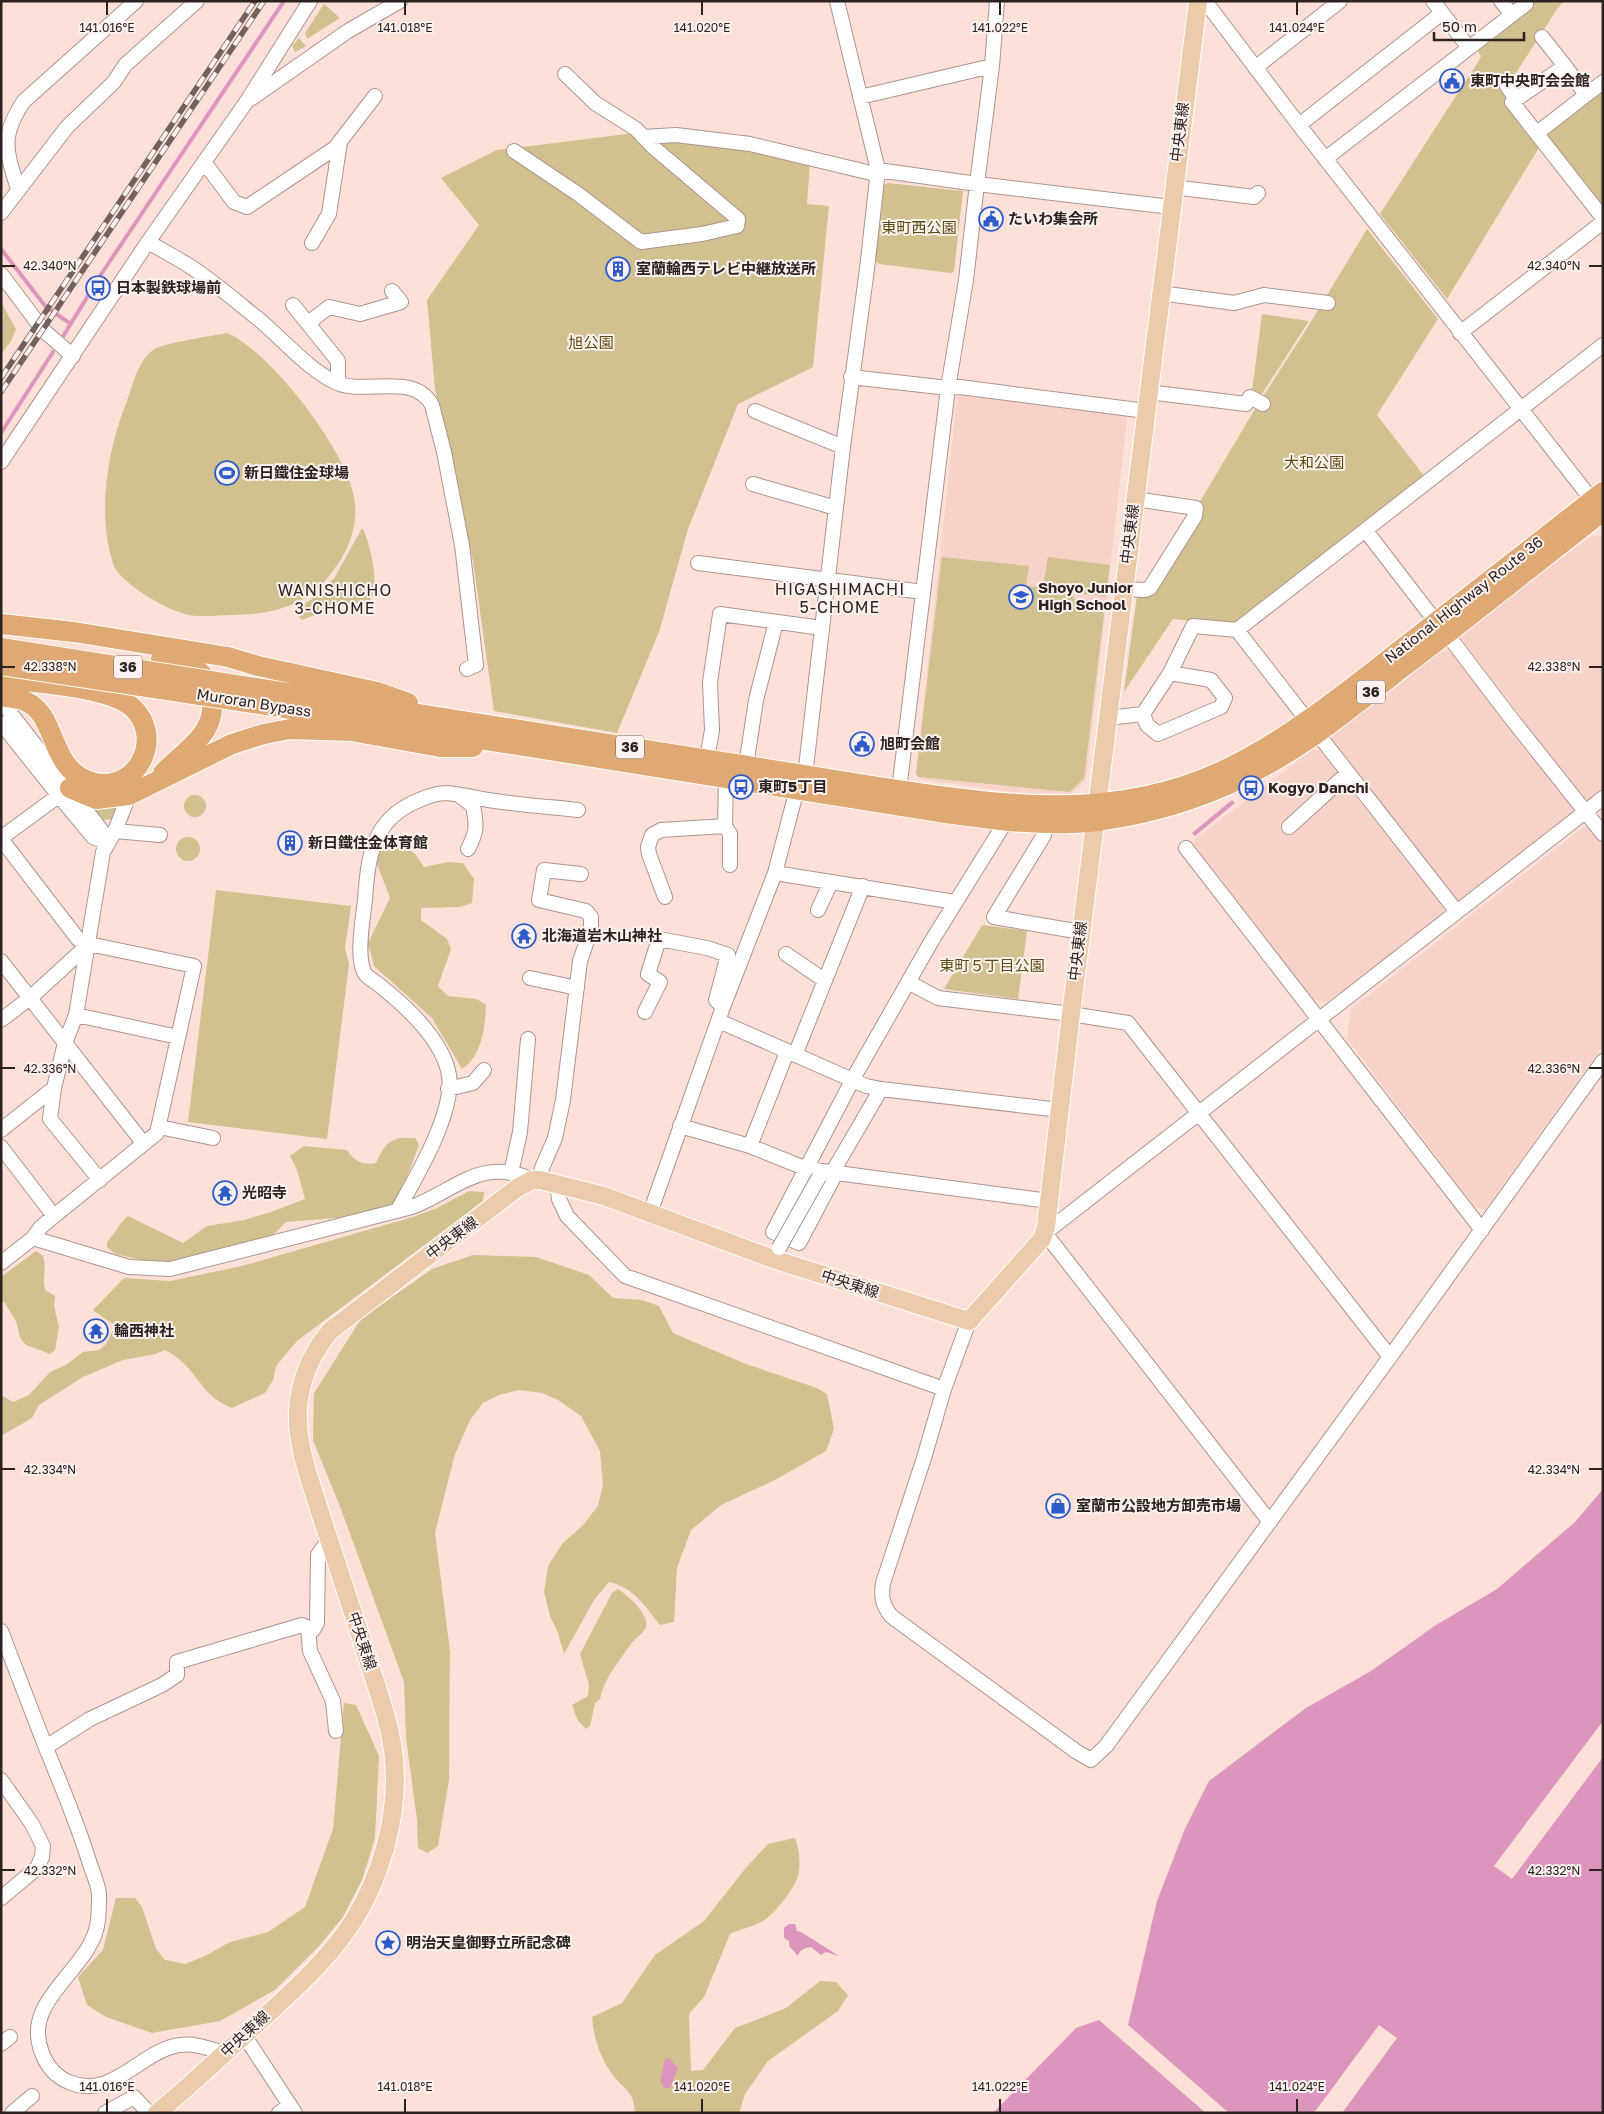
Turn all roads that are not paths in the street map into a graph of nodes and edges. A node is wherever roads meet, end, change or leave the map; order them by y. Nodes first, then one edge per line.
1 (136, 1) edge
2 (197, 1) edge
3 (310, 1) edge
4 (400, 1) edge
5 (997, 1) edge
6 (1198, 1) edge
7 (1205, 1) edge
8 (1340, 1) edge
9 (1433, 1) edge
10 (1501, 1) edge
11 (839, 2) edge
12 (1526, 4) dead end
13 (1442, 12) junction
14 (1512, 15) junction
15 (1542, 37) dead end
16 (1470, 48) junction
17 (992, 66) junction
18 (1565, 66) junction
19 (1255, 68) junction
20 (566, 74) dead end
21 (1603, 82) edge
22 (1507, 86) dead end
23 (1586, 95) junction
24 (375, 96) dead end
25 (860, 97) junction
26 (247, 101) junction
27 (1514, 101) junction
28 (1299, 125) junction
29 (1537, 133) junction
30 (643, 137) junction
31 (340, 142) junction
32 (514, 152) dead end
33 (1325, 158) junction
34 (204, 162) junction
35 (878, 170) junction
36 (977, 184) junction
37 (1173, 187) junction
38 (18, 189) junction
39 (1258, 193) dead end
40 (1171, 207) junction
41 (1, 213) edge
42 (1603, 220) edge
43 (148, 242) junction
44 (312, 243) dead end
45 (1, 274) edge
46 (392, 292) dead end
47 (1160, 294) junction
48 (1328, 303) dead end
49 (293, 305) dead end
50 (308, 323) junction
51 (1460, 333) junction
52 (1603, 345) edge
53 (73, 356) junction
54 (851, 377) junction
55 (338, 383) junction
56 (948, 388) junction
57 (1148, 392) junction
58 (1263, 404) dead end
59 (1521, 409) junction
60 (755, 411) dead end
61 (1146, 411) junction
62 (843, 447) junction
63 (1, 462) edge
64 (753, 484) dead end
65 (1135, 499) junction
66 (1600, 506) edge
67 (836, 508) junction
68 (1366, 531) junction
69 (698, 563) dead end
70 (828, 579) junction
71 (1124, 589) junction
72 (923, 592) junction
73 (776, 622) junction
74 (1, 624) edge
75 (822, 628) junction
76 (1442, 628) junction
77 (1237, 630) junction
78 (1, 635) edge
79 (1, 648) edge
80 (1, 665) edge
81 (467, 670) dead end
82 (1170, 673) junction
83 (1, 679) edge
84 (254, 695) junction
85 (3, 705) edge
86 (1143, 714) junction
87 (1107, 718) junction
88 (454, 719) junction
89 (1, 723) edge
90 (1312, 726) junction
91 (507, 743) junction
92 (707, 759) junction
93 (746, 766) junction
94 (1348, 773) junction
95 (726, 778) junction
96 (156, 780) junction
97 (801, 783) junction
98 (899, 790) junction
99 (64, 792) junction
100 (129, 795) junction
101 (459, 795) junction
102 (1603, 798) edge
103 (578, 810) dead end
104 (1585, 812) junction
105 (1096, 813) junction
106 (1006, 822) junction
107 (725, 826) junction
108 (1289, 827) dead end
109 (115, 831) junction
110 (1603, 834) edge
111 (160, 835) dead end
112 (1044, 835) dead end
113 (1, 838) edge
114 (107, 842) junction
115 (1186, 848) dead end
116 (468, 849) dead end
117 (730, 865) dead end
118 (775, 873) junction
119 (581, 874) dead end
120 (831, 882) junction
121 (863, 886) junction
122 (665, 897) dead end
123 (955, 902) junction
124 (818, 910) dead end
125 (1456, 912) junction
126 (1081, 932) junction
127 (89, 944) junction
128 (786, 954) dead end
129 (1, 961) edge
130 (530, 978) dead end
131 (824, 980) junction
132 (908, 982) junction
133 (578, 988) junction
134 (30, 998) junction
135 (723, 1007) junction
136 (645, 1012) dead end
137 (1071, 1014) junction
138 (76, 1015) junction
139 (1320, 1019) junction
140 (1, 1020) edge
141 (719, 1021) junction
142 (178, 1037) junction
143 (528, 1039) dead end
144 (65, 1043) junction
145 (791, 1053) junction
146 (1603, 1062) edge
147 (484, 1070) dead end
148 (852, 1080) junction
149 (54, 1088) junction
150 (448, 1089) junction
151 (881, 1089) junction
152 (1060, 1110) junction
153 (1200, 1114) junction
154 (680, 1126) junction
155 (159, 1127) junction
156 (1, 1130) edge
157 (213, 1138) dead end
158 (144, 1144) junction
159 (750, 1146) junction
160 (1, 1147) edge
161 (806, 1168) junction
162 (511, 1173) junction
163 (827, 1174) junction
164 (100, 1180) junction
165 (536, 1180) junction
166 (557, 1184) junction
167 (1049, 1200) junction
168 (397, 1211) junction
169 (650, 1212) junction
170 (54, 1216) junction
171 (1482, 1230) junction
172 (1045, 1233) junction
173 (33, 1238) junction
174 (776, 1254) junction
175 (1, 1263) edge
176 (969, 1321) junction
177 (1390, 1357) junction
178 (944, 1389) junction
179 (1270, 1522) junction
180 (329, 1539) junction
181 (308, 1628) junction
182 (1, 1631) edge
183 (336, 1731) dead end
184 (46, 1747) junction
185 (1, 1780) edge
186 (1, 1898) edge
187 (244, 2035) junction
188 (224, 2053) junction
189 (32, 2096) dead end
190 (288, 2110) edge
191 (12, 2113) edge
192 (105, 2113) edge
193 (149, 2113) edge
194 (157, 2113) edge

1 - 38 street
2 - 38 street
3 - 26 street
4 - 26 street
5 - 17 street
6 - 37 main road, 中央東線
7 - 19 street
8 - 19 street
9 - 13 street
10 - 14 street
11 - 25 street
12 - 14 street
13 - 16 street
13 - 28 street
14 - 16 street
15 - 18 street
16 - 33 street
17 - 25 street
17 - 36 street
18 - 23 street
18 - 27 street
19 - 28 street
20 - 30 street
21 - 23 street
22 - 27 street
23 - 29 street
24 - 31 street
25 - 35 street
26 - 34 street
27 - 29 street
28 - 33 street
29 - 42 street
30 - 32 street
30 - 35 street
31 - 34 street
31 - 44 street
33 - 51 street
34 - 43 street
35 - 36 street
35 - 54 street
36 - 40 street
36 - 56 street
37 - 39 street
37 - 40 main road, 中央東線
38 - 41 street
40 - 47 main road, 中央東線
42 - 51 street
43 - 53 street
43 - 55 street
45 - 53 street
46 - 50 street
47 - 48 street
47 - 57 main road, 中央東線
49 - 50 street
50 - 55 street
51 - 59 street
52 - 59 street
53 - 63 street
54 - 56 street
54 - 62 street
55 - 81 street
56 - 61 street
56 - 72 street
57 - 58 street
57 - 61 main road, 中央東線
59 - 66 street
59 - 68 street
60 - 62 street
61 - 65 main road, 中央東線
62 - 67 street
64 - 67 street
65 - 71 main road, 中央東線
65 - 71 street
66 - 76 highway, National Highway Route 36 / 36
67 - 70 street
68 - 76 street
68 - 77 street
69 - 70 street
70 - 72 street
70 - 75 street
71 - 87 main road, 中央東線
72 - 98 street
73 - 75 street
73 - 92 street
73 - 93 street
74 - 88 highway
75 - 97 street
76 - 90 highway, National Highway Route 36 / 36
76 - 104 street
77 - 82 street
77 - 90 street
78 - 96 highway
79 - 84 highway, Muroran Bypass / 36, bridge
80 - 84 highway, Muroran Bypass / 36, bridge
82 - 86 street
82 - 86 street
83 - 85 highway
84 - 88 highway, Muroran Bypass / 36
84 - 91 highway, Muroran Bypass / 36
85 - 99 street
86 - 87 street
87 - 105 main road, 中央東線
88 - 92 highway, National Highway Route 36 / 36
89 - 99 street
90 - 94 street
90 - 105 highway, National Highway Route 36 / 36
91 - 95 highway, National Highway Route 36 / 36
91 - 96 highway
92 - 93 highway, National Highway Route 36 / 36
93 - 97 highway, National Highway Route 36 / 36
94 - 108 street
94 - 125 street
95 - 97 highway, National Highway Route 36 / 36
95 - 107 street
96 - 100 highway
97 - 98 highway, National Highway Route 36 / 36
97 - 106 highway, National Highway Route 36 / 36
97 - 118 street
98 - 105 highway, National Highway Route 36 / 36
99 - 100 highway
99 - 113 street
99 - 114 street
100 - 109 street
101 - 103 street
101 - 116 street
101 - 150 street
102 - 104 street
104 - 110 street
104 - 125 street
105 - 106 highway, National Highway Route 36 / 36
105 - 126 main road, 中央東線
106 - 123 street
107 - 117 street
107 - 122 street
109 - 111 street
109 - 114 street
112 - 126 street
113 - 127 street
114 - 127 street
115 - 139 street
118 - 120 street
118 - 135 street
119 - 133 street
120 - 121 street
120 - 124 street
121 - 123 street
121 - 131 street
123 - 132 street
125 - 139 street
126 - 137 main road, 中央東線
127 - 134 street
127 - 138 street
127 - 142 street
128 - 131 street
129 - 134 street
130 - 133 street
131 - 145 street
132 - 137 street
132 - 148 street
133 - 165 street
134 - 140 street
134 - 144 street
135 - 136 street
135 - 141 street
137 - 152 main road, 中央東線
137 - 153 street
138 - 142 street
138 - 144 street
139 - 153 street
139 - 171 street
141 - 145 street
141 - 154 street
142 - 155 street
143 - 162 street
144 - 149 street
144 - 158 street
145 - 148 street
145 - 159 street
146 - 171 street
147 - 150 street
148 - 151 street
148 - 161 street
149 - 156 street
149 - 164 street
150 - 168 street
151 - 152 street
151 - 163 street
152 - 167 main road, 中央東線
153 - 172 street
153 - 177 street
154 - 159 street
154 - 169 street
155 - 157 street
155 - 158 street
158 - 164 street
159 - 161 street
160 - 170 street
161 - 163 street
161 - 163 street
162 - 165 street
162 - 168 street
163 - 167 street
163 - 174 street, bridge
164 - 170 street
165 - 166 main road, 中央東線
165 - 180 main road, 中央東線
166 - 169 main road, 中央東線
166 - 178 street
167 - 172 main road, 中央東線
168 - 173 street
169 - 174 main road, 中央東線
170 - 173 street
171 - 177 street
172 - 176 main road
172 - 179 street
173 - 175 street
174 - 176 main road, 中央東線
176 - 178 street
177 - 179 street
178 - 179 street
180 - 181 street
180 - 187 main road, 中央東線
181 - 183 street
181 - 184 street
182 - 184 street
184 - 188 street
185 - 186 street
187 - 188 main road, 中央東線
187 - 190 street
188 - 194 main road, 中央東線
189 - 191 street
192 - 193 street

